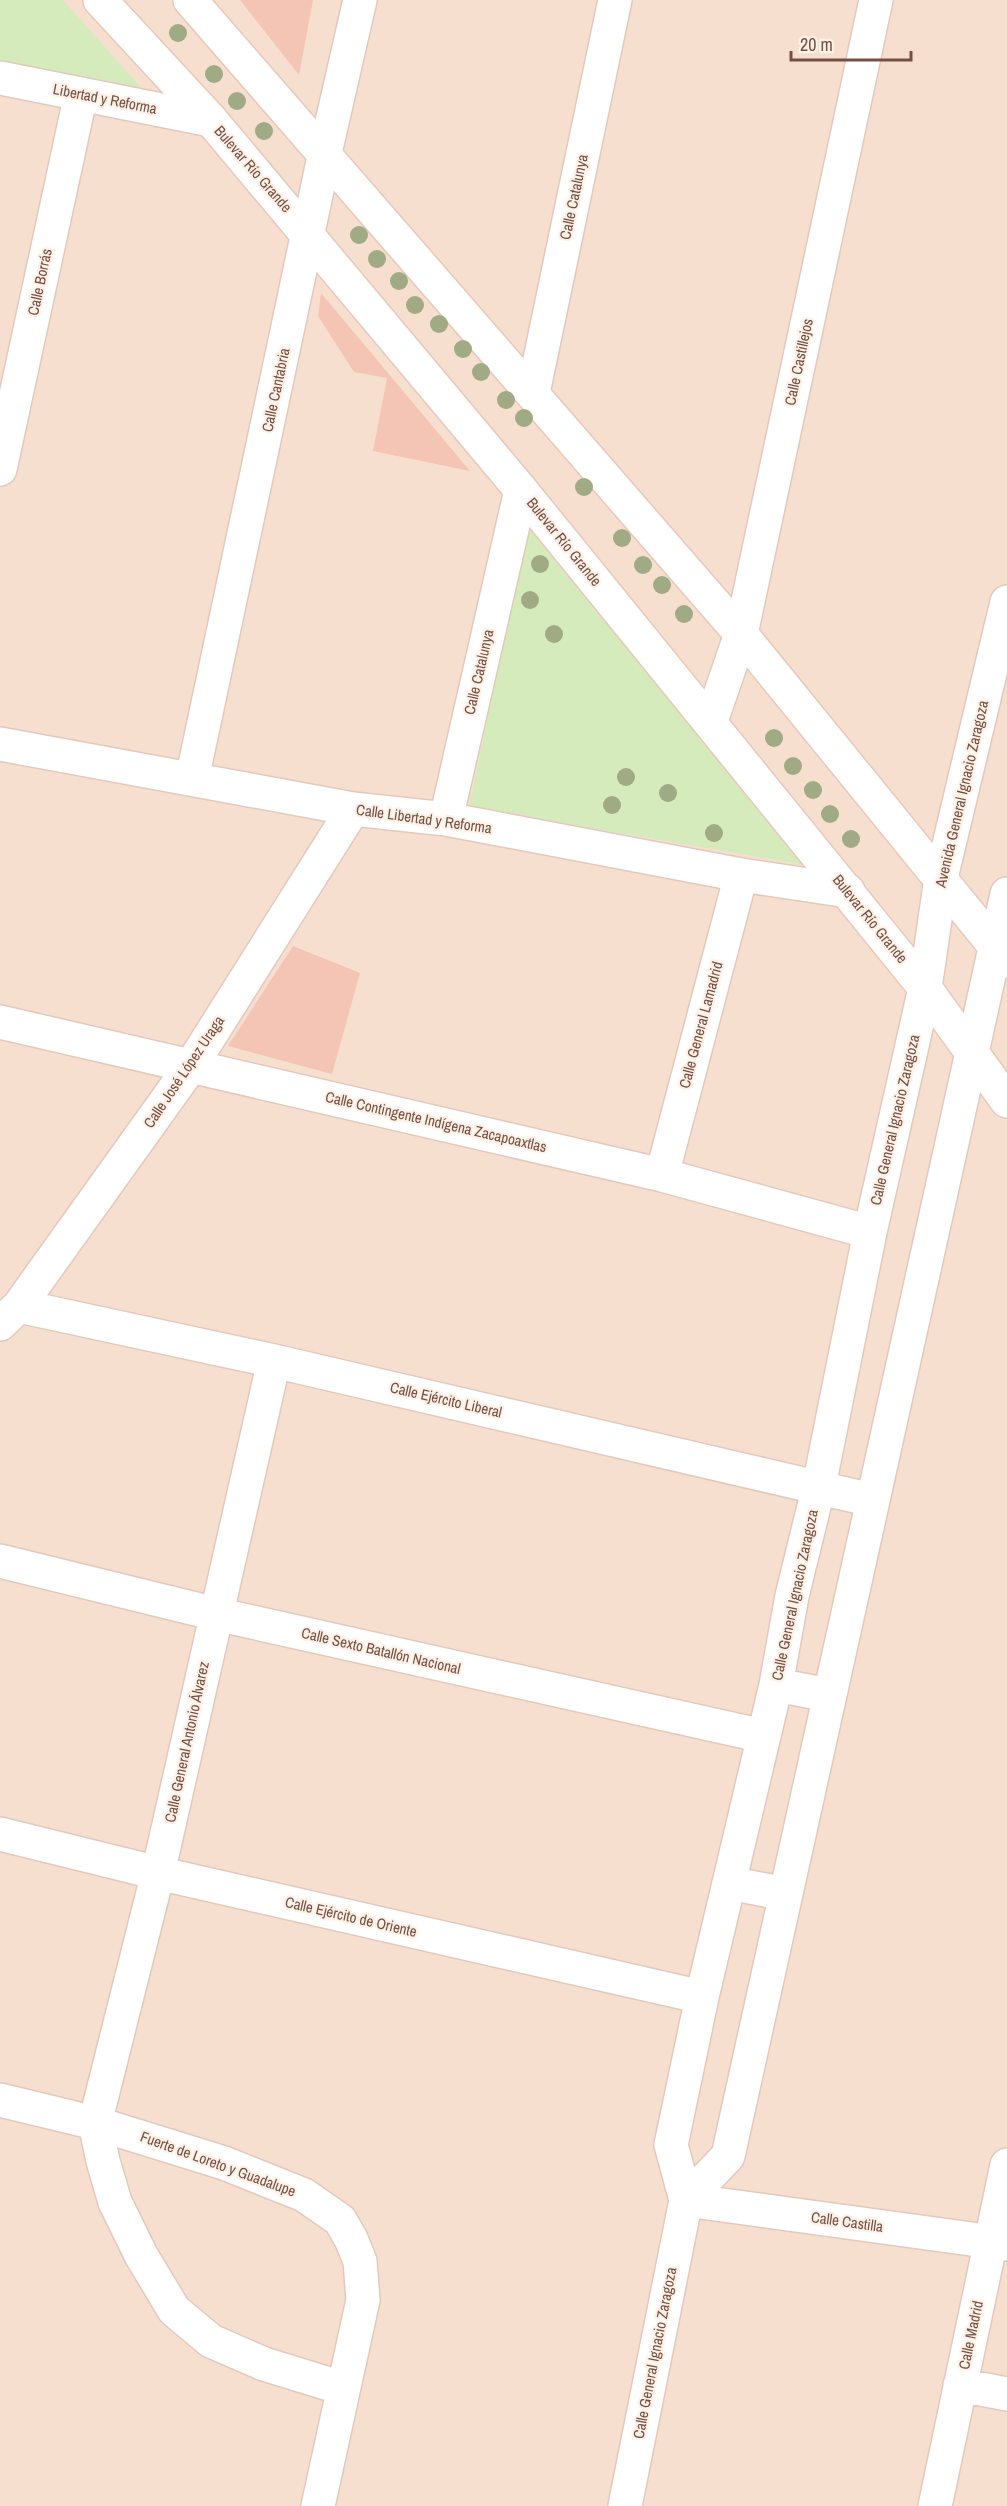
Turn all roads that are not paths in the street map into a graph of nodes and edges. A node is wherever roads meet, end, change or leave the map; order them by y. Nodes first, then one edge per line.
1 (100, 0) edge
2 (190, 0) edge
3 (360, 0) edge
4 (615, 0) edge
5 (876, 0) edge
6 (0, 78) edge
7 (81, 94) junction
8 (211, 120) junction
9 (324, 157) junction
10 (309, 235) junction
11 (533, 393) junction
12 (0, 469) edge
13 (521, 490) junction
14 (1007, 602) edge
15 (741, 634) junction
16 (711, 721) junction
17 (0, 744) edge
18 (192, 779) junction
19 (353, 809) junction
20 (446, 819) junction
21 (741, 875) junction
22 (941, 878) junction
23 (848, 891) junction
24 (1007, 894) edge
25 (1001, 953) edge
26 (926, 988) junction
27 (0, 1022) edge
28 (972, 1052) junction
29 (191, 1066) junction
30 (1007, 1101) edge
31 (662, 1175) junction
32 (870, 1232) junction
33 (9, 1315) edge
34 (274, 1361) junction
35 (819, 1486) junction
36 (872, 1500) junction
37 (0, 1561) edge
38 (216, 1614) junction
39 (776, 1685) junction
40 (829, 1695) junction
41 (763, 1736) junction
42 (0, 1834) edge
43 (158, 1873) junction
44 (729, 1883) junction
45 (786, 1894) junction
46 (702, 1997) junction
47 (0, 2100) edge
48 (96, 2123) junction
49 (1007, 2165) edge
50 (686, 2200) junction
51 (999, 2243) edge
52 (960, 2385) junction
53 (342, 2388) junction
54 (1007, 2394) edge
55 (320, 2506) edge
56 (625, 2506) edge
57 (935, 2506) edge

1 - 8 street, Bulevar Río Grande
2 - 9 street
3 - 9 street, Calle Cantabria
4 - 11 street, Calle Catalunya
5 - 15 street, Calle Castillejos
6 - 7 street, Libertad y Reforma
7 - 8 street, Libertad y Reforma
7 - 12 street, Calle Borrás
8 - 10 street, Bulevar Río Grande
9 - 10 street, Calle Cantabria
9 - 11 street
10 - 13 street, Bulevar Río Grande
10 - 18 street, Calle Cantabria
11 - 15 street
13 - 16 street, Bulevar Río Grande
13 - 20 street, Calle Catalunya
14 - 22 street, Avenida General Ignacio Zaragoza
15 - 16 street, Calle Castillejos
15 - 22 street
16 - 23 street, Bulevar Río Grande
17 - 18 street, Calle Libertad y Reforma
18 - 19 street, Calle Libertad y Reforma
19 - 20 street, Calle Libertad y Reforma
19 - 29 street, Calle José López Uraga
20 - 21 street, Calle Libertad y Reforma
21 - 23 street, Calle Libertad y Reforma
21 - 31 street, Calle General Lamadrid
22 - 25 street
22 - 26 street, Avenida General Ignacio Zaragoza
23 - 26 street, Bulevar Río Grande
24 - 25 street
25 - 28 street
26 - 28 street, Bulevar Río Grande
26 - 32 street, Calle General Ignacio Zaragoza
27 - 29 street, Calle Contingente Indígena Zacapoaxtlas
28 - 30 street, Bulevar Río Grande
28 - 36 street
29 - 31 street, Calle Contingente Indígena Zacapoaxtlas
29 - 33 street, Calle José López Uraga
31 - 32 street, Calle Contingente Indígena Zacapoaxtlas
32 - 35 street, Calle General Ignacio Zaragoza
33 - 34 street, Calle Ejército Liberal
34 - 35 street, Calle Ejército Liberal
34 - 38 street, Calle General Antonio Álvarez
35 - 36 street, Calle Ejército Liberal
35 - 39 street, Calle General Ignacio Zaragoza
36 - 40 street
37 - 38 street, Calle Sexto Batallón Nacional
38 - 41 street, Calle Sexto Batallón Nacional
38 - 43 street, Calle General Antonio Álvarez
39 - 40 street
39 - 41 street, Calle General Ignacio Zaragoza
40 - 45 street
41 - 44 street, Calle General Ignacio Zaragoza
42 - 43 street, Calle Ejército de Oriente
43 - 46 street, Calle Ejército de Oriente
43 - 48 street, Calle General Antonio Álvarez
44 - 45 street
44 - 46 street, Calle General Ignacio Zaragoza
45 - 50 street
46 - 50 street, Calle General Ignacio Zaragoza
47 - 48 street, Fuerte de Loreto y Guadalupe
48 - 53 street
48 - 53 street, Fuerte de Loreto y Guadalupe
49 - 51 street, Calle Madrid
50 - 51 street, Calle Castilla
50 - 56 street, Calle General Ignacio Zaragoza
51 - 52 street, Calle Madrid
52 - 54 street
52 - 57 street, Calle Madrid
53 - 55 street, Fuerte de Loreto y Guadalupe

